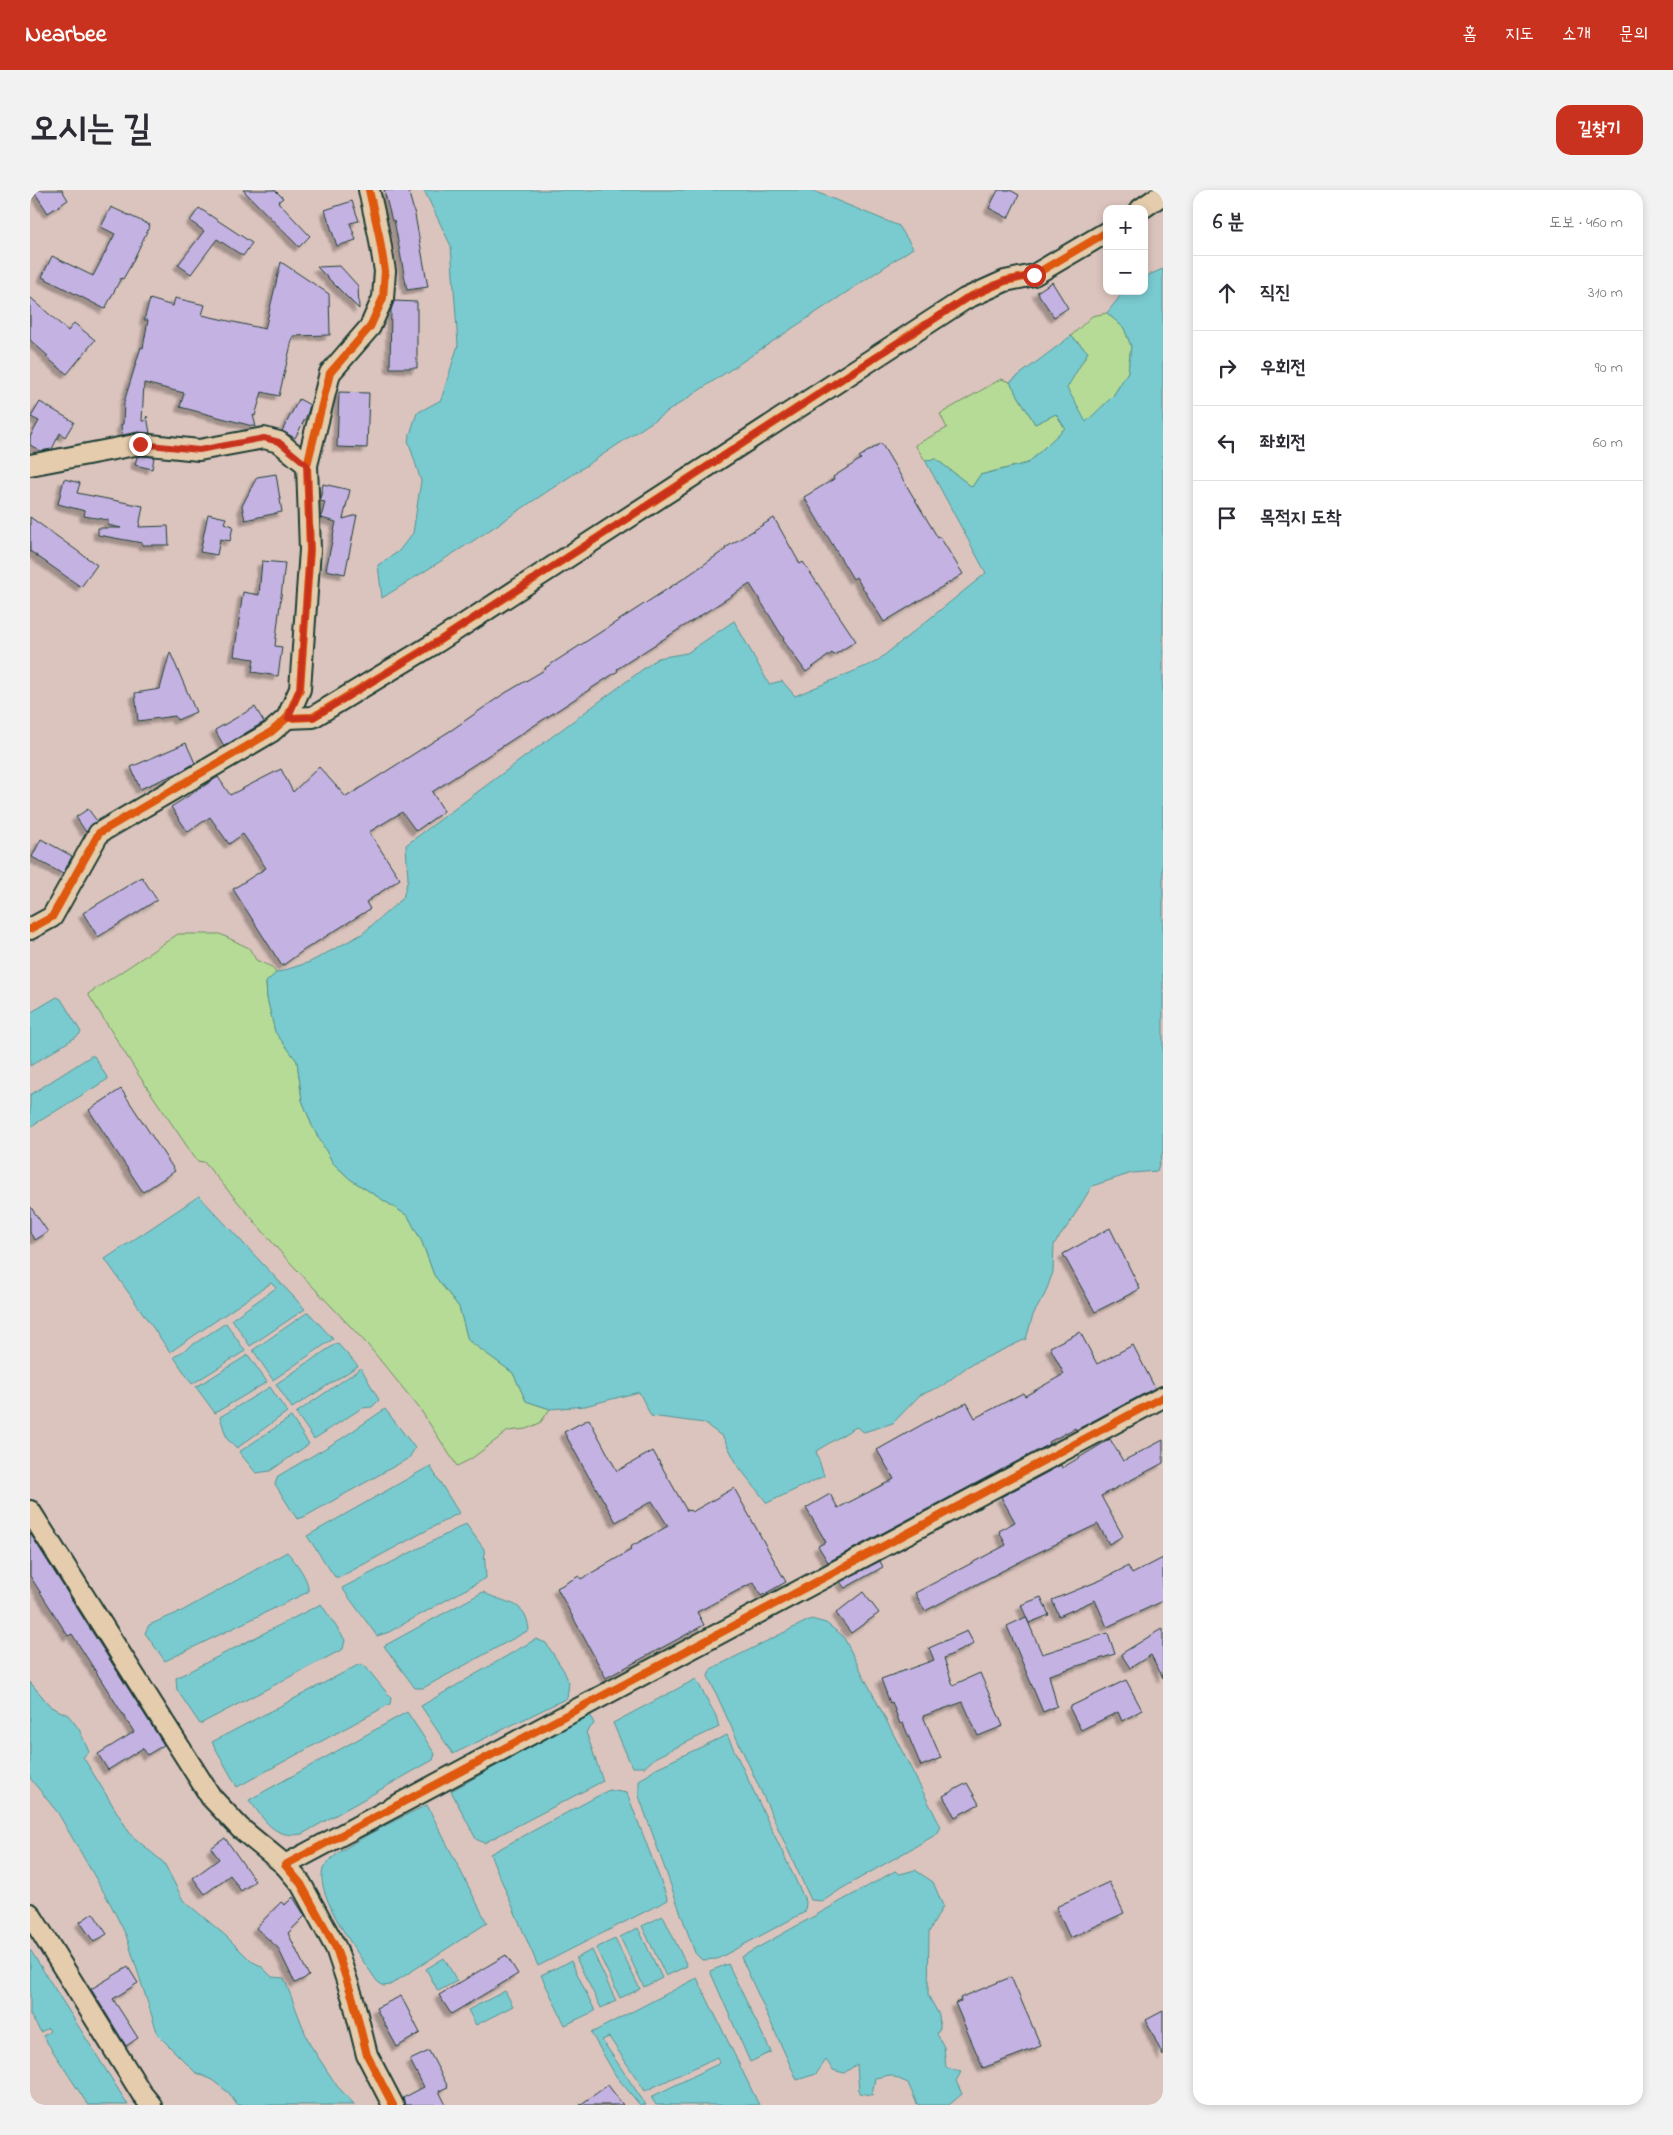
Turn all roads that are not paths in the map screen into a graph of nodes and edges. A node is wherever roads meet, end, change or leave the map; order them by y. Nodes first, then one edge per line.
1 (369, 190) edge
2 (1163, 194) edge
3 (1147, 205) edge
4 (1103, 234) edge
5 (30, 465) edge
6 (307, 465) junction
7 (288, 718) junction
8 (30, 929) edge
9 (1163, 1398) edge
10 (30, 1511) edge
11 (284, 1865) junction
12 (30, 1914) edge
13 (151, 2105) edge
14 (393, 2105) edge

1 - 6 street
2 - 3 street
4 - 7 street
5 - 6 street
6 - 7 street
7 - 8 street
9 - 11 street
10 - 11 street
11 - 14 street
12 - 13 street

